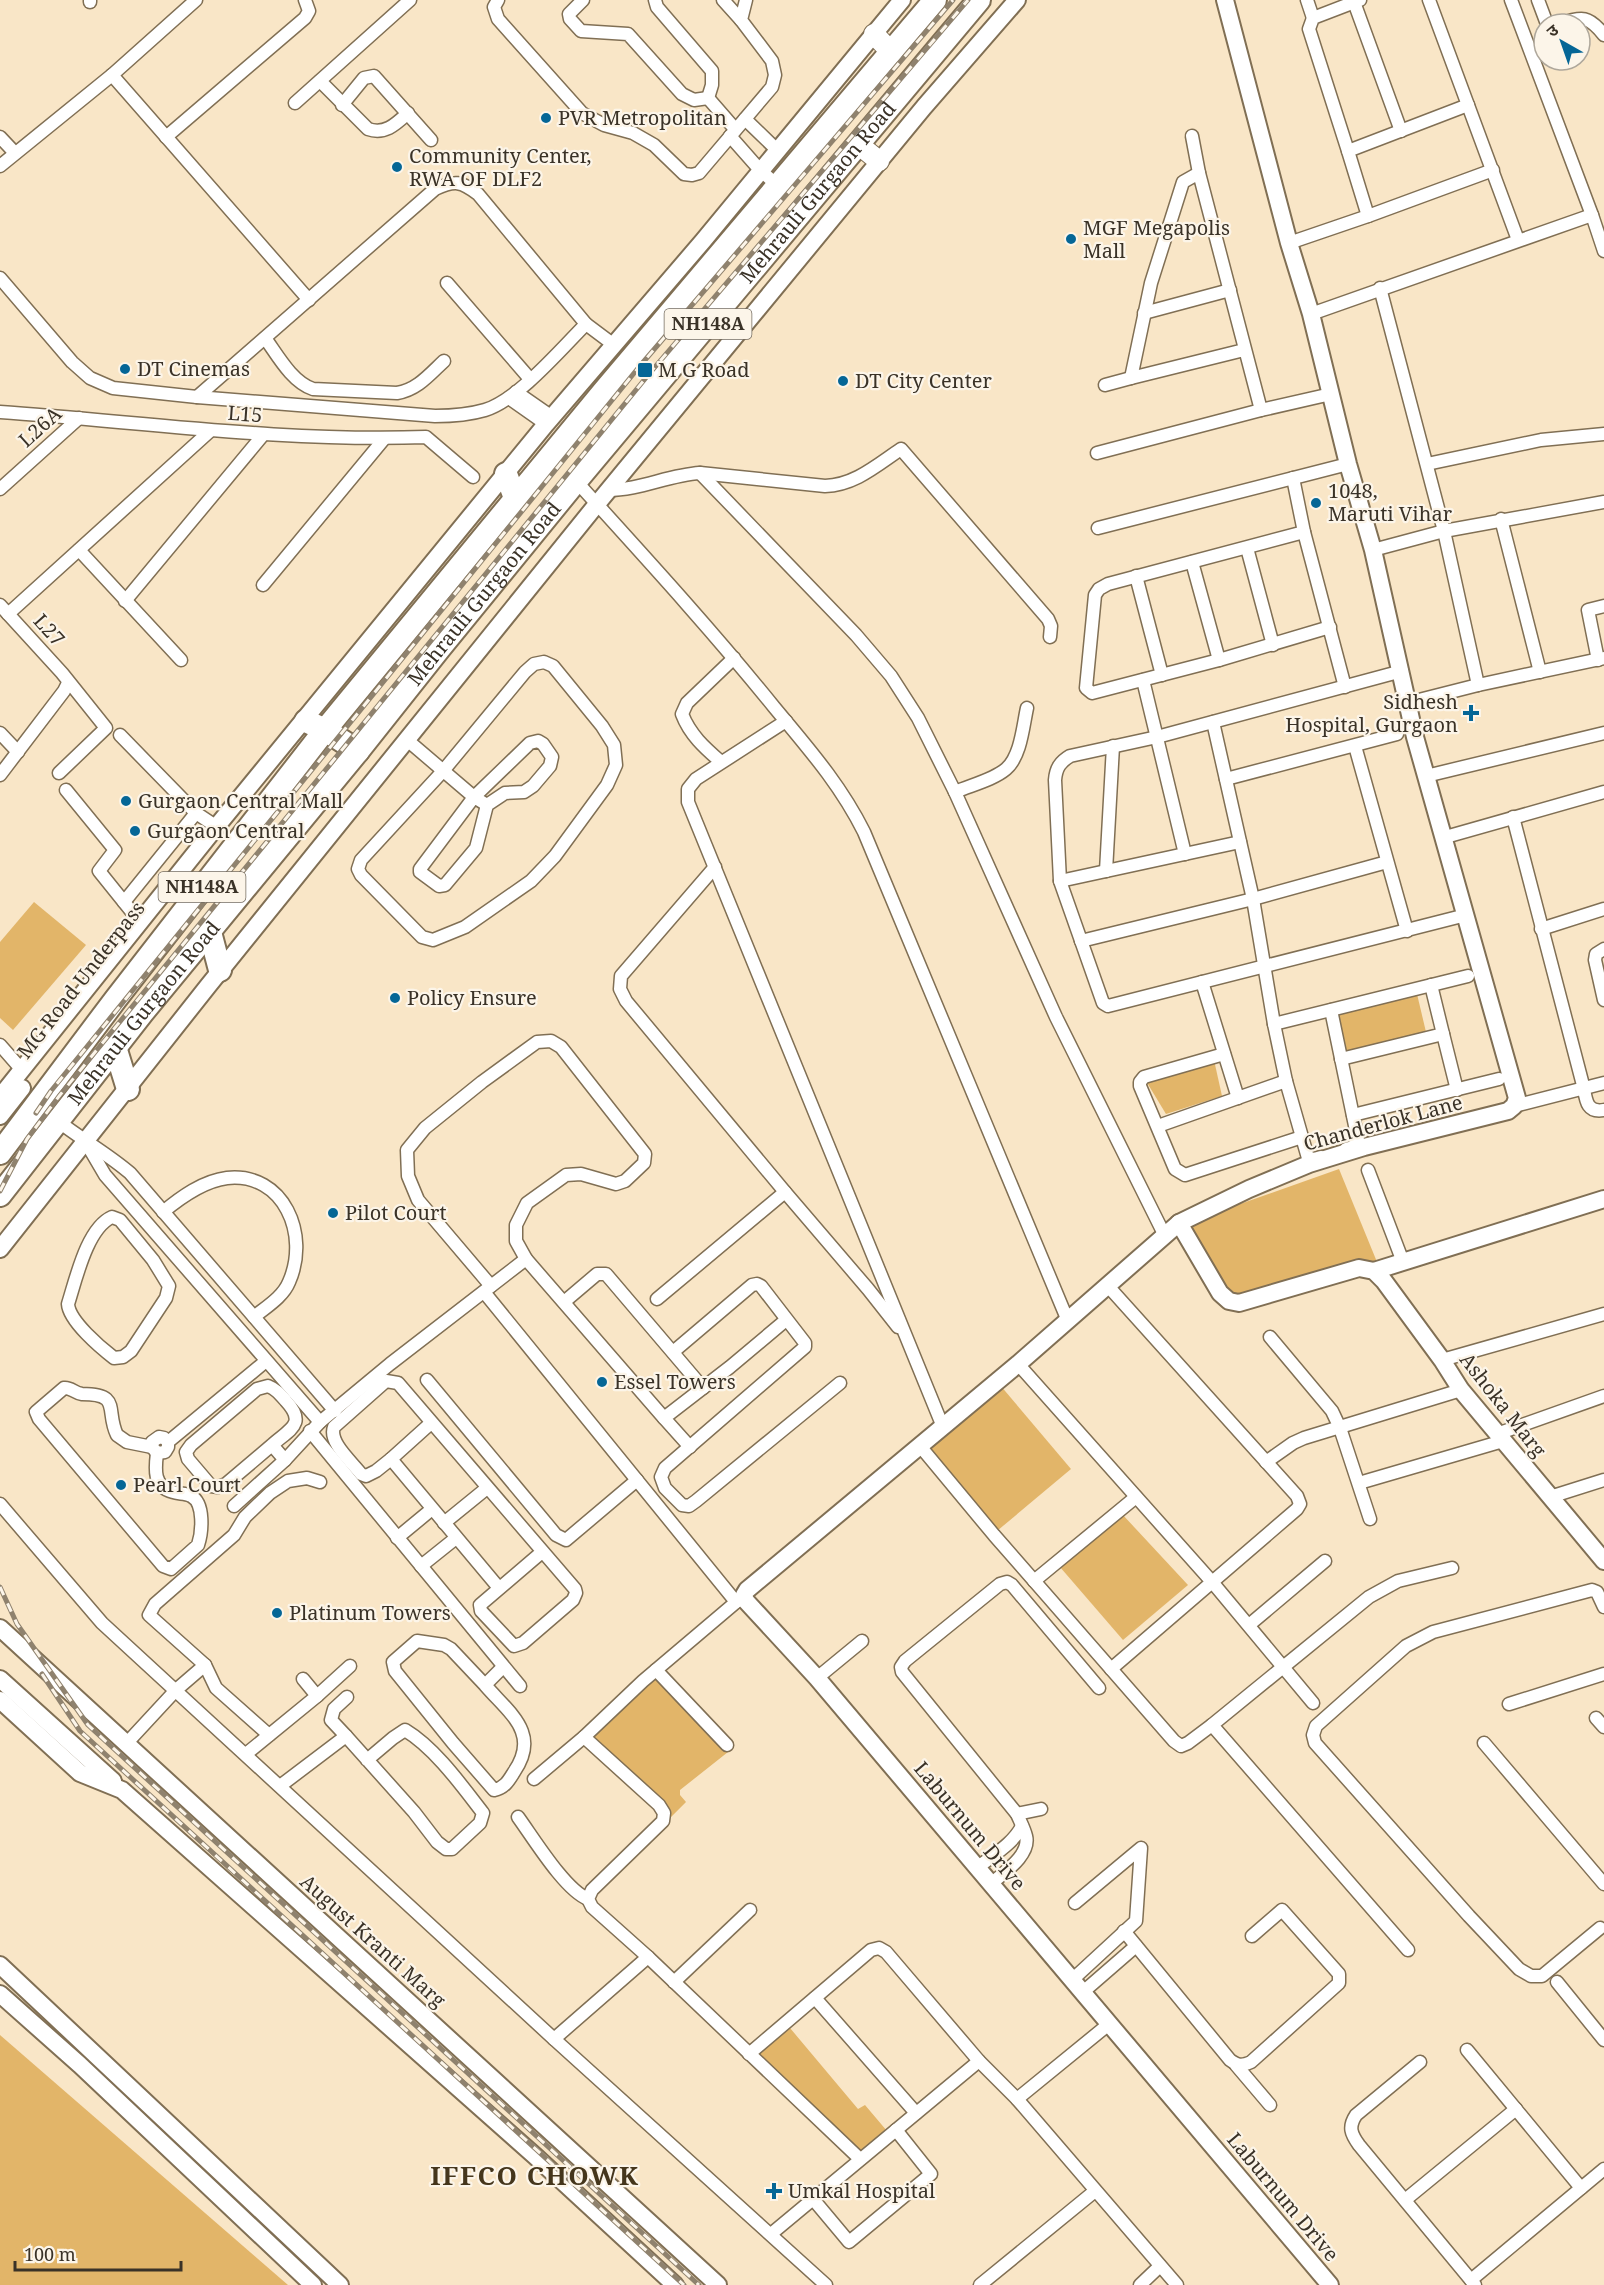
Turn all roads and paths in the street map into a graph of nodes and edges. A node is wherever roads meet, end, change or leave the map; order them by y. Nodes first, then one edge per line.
1 (196, 0) edge
2 (305, 0) edge
3 (410, 0) edge
4 (498, 0) edge
5 (583, 0) edge
6 (655, 0) edge
7 (723, 0) edge
8 (746, 0) edge
9 (902, 0) edge
10 (935, 0) edge
11 (979, 0) edge
12 (1017, 0) edge
13 (1225, 0) edge
14 (1307, 0) edge
15 (1429, 0) edge
16 (1511, 0) edge
17 (1357, 1) edge
18 (1313, 18) junction
19 (741, 20) junction
20 (1592, 23) edge
21 (874, 34) junction
22 (1604, 35) edge
23 (892, 53) junction
24 (112, 75) junction
25 (320, 81) junction
26 (708, 98) junction
27 (295, 103) dead end
28 (342, 105) junction
29 (1468, 105) junction
30 (408, 113) junction
31 (745, 119) junction
32 (1401, 131) junction
33 (733, 132) junction
34 (1192, 136) dead end
35 (0, 137) edge
36 (166, 137) junction
37 (431, 140) dead end
38 (858, 144) junction
39 (777, 150) junction
40 (1348, 151) junction
41 (15, 153) junction
42 (879, 161) junction
43 (0, 166) edge
44 (760, 170) junction
45 (1493, 170) junction
46 (1200, 173) junction
47 (778, 186) junction
48 (1592, 215) junction
49 (1368, 216) junction
50 (1518, 240) junction
51 (1289, 243) junction
52 (1604, 251) edge
53 (0, 278) edge
54 (447, 283) dead end
55 (1380, 288) junction
56 (1230, 290) junction
57 (309, 300) junction
58 (1144, 313) junction
59 (1311, 314) junction
60 (586, 324) junction
61 (265, 339) junction
62 (614, 345) junction
63 (1244, 350) junction
64 (444, 361) dead end
65 (1131, 378) junction
66 (530, 379) junction
67 (1105, 385) dead end
68 (1331, 394) junction
69 (513, 395) junction
70 (197, 397) junction
71 (1261, 410) junction
72 (0, 412) edge
73 (79, 418) junction
74 (549, 421) junction
75 (210, 431) junction
76 (1604, 434) edge
77 (263, 435) junction
78 (384, 439) junction
79 (1096, 453) dead end
80 (1348, 464) junction
81 (1427, 464) junction
82 (700, 473) junction
83 (506, 474) junction
84 (473, 477) dead end
85 (1293, 478) junction
86 (576, 481) junction
87 (0, 489) edge
88 (608, 490) junction
89 (515, 498) junction
90 (1604, 502) edge
91 (597, 504) junction
92 (1501, 519) junction
93 (1098, 528) dead end
94 (1444, 531) junction
95 (1304, 532) junction
96 (1247, 548) junction
97 (79, 550) junction
98 (1373, 550) junction
99 (1192, 562) junction
100 (1136, 576) junction
101 (263, 585) dead end
102 (125, 601) junction
103 (1604, 606) edge
104 (4, 609) edge
105 (410, 626) junction
106 (1330, 627) junction
107 (1050, 637) dead end
108 (1273, 645) junction
109 (439, 649) junction
110 (734, 658) junction
111 (1601, 659) edge
112 (181, 660) dead end
113 (1219, 660) junction
114 (1401, 671) junction
115 (1540, 672) junction
116 (1162, 675) junction
117 (1143, 680) junction
118 (68, 683) junction
119 (1478, 684) junction
120 (1345, 687) junction
121 (1407, 703) junction
122 (1027, 708) dead end
123 (786, 721) junction
124 (1213, 722) junction
125 (315, 725) junction
126 (0, 733) edge
127 (1604, 733) edge
128 (1397, 734) dead end
129 (120, 735) dead end
130 (1157, 737) junction
131 (406, 739) junction
132 (1113, 746) junction
133 (1355, 746) junction
134 (358, 751) junction
135 (18, 752) junction
136 (721, 762) junction
137 (443, 771) junction
138 (58, 773) dead end
139 (0, 775) edge
140 (1426, 776) junction
141 (1226, 779) junction
142 (66, 789) dead end
143 (955, 792) junction
144 (1604, 792) edge
145 (474, 797) junction
146 (487, 806) junction
147 (196, 813) junction
148 (1513, 817) junction
149 (213, 832) junction
150 (1442, 838) junction
151 (1240, 842) junction
152 (1185, 855) junction
153 (1387, 862) junction
154 (715, 867) junction
155 (1106, 871) junction
156 (1060, 881) junction
157 (1252, 899) junction
158 (124, 902) junction
159 (1604, 909) edge
160 (1466, 915) junction
161 (140, 922) junction
162 (1541, 929) junction
163 (1407, 931) junction
164 (210, 932) junction
165 (1081, 941) junction
166 (1604, 949) edge
167 (1264, 968) junction
168 (220, 970) junction
169 (1468, 976) dead end
170 (1202, 982) junction
171 (1431, 985) junction
172 (1604, 1000) edge
173 (1331, 1010) junction
174 (1274, 1024) junction
175 (1443, 1034) junction
176 (0, 1045) edge
177 (115, 1047) junction
178 (1224, 1054) junction
179 (0, 1055) edge
180 (1341, 1059) junction
181 (20, 1072) junction
182 (1499, 1079) dead end
183 (1286, 1081) junction
184 (1604, 1083) edge
185 (128, 1089) junction
186 (1584, 1089) junction
187 (1457, 1090) junction
188 (0, 1097) edge
189 (1238, 1098) junction
190 (1514, 1106) junction
191 (1604, 1110) edge
192 (1353, 1115) junction
193 (0, 1116) edge
194 (58, 1121) junction
195 (1158, 1126) junction
196 (1302, 1137) junction
197 (86, 1142) junction
198 (0, 1154) edge
199 (1368, 1170) dead end
200 (785, 1192) junction
201 (0, 1196) edge
202 (1604, 1199) edge
203 (164, 1212) junction
204 (1179, 1223) junction
205 (149, 1225) junction
206 (1164, 1234) junction
207 (134, 1237) junction
208 (0, 1249) edge
209 (526, 1258) junction
210 (1403, 1262) junction
211 (1374, 1271) junction
212 (1107, 1286) junction
213 (488, 1289) junction
214 (657, 1299) dead end
215 (564, 1302) junction
216 (1604, 1314) edge
217 (254, 1317) junction
218 (786, 1320) junction
219 (1068, 1321) junction
220 (1270, 1337) dead end
221 (908, 1340) junction
222 (673, 1352) junction
223 (266, 1360) junction
224 (1442, 1360) junction
225 (1018, 1364) junction
226 (427, 1380) dead end
227 (840, 1383) dead end
228 (315, 1388) junction
229 (703, 1388) junction
230 (1461, 1390) junction
231 (1604, 1396) edge
232 (301, 1401) junction
233 (334, 1411) junction
234 (664, 1418) junction
235 (320, 1422) junction
236 (431, 1423) junction
237 (944, 1427) junction
238 (1340, 1428) junction
239 (310, 1431) junction
240 (1500, 1438) junction
241 (272, 1445) junction
242 (920, 1446) junction
243 (690, 1447) junction
244 (155, 1450) junction
245 (391, 1459) junction
246 (285, 1460) junction
247 (1266, 1462) junction
248 (637, 1480) junction
249 (1604, 1480) edge
250 (320, 1482) dead end
251 (1359, 1483) junction
252 (487, 1488) junction
253 (1136, 1497) junction
254 (1550, 1497) junction
255 (0, 1504) edge
256 (234, 1506) dead end
257 (432, 1509) junction
258 (1370, 1519) dead end
259 (444, 1523) junction
260 (397, 1538) junction
261 (456, 1538) junction
262 (542, 1552) junction
263 (1325, 1561) dead end
264 (1604, 1561) edge
265 (421, 1566) junction
266 (1452, 1568) dead end
267 (1034, 1581) junction
268 (1214, 1583) junction
269 (499, 1588) junction
270 (740, 1599) junction
271 (1604, 1607) edge
272 (1249, 1625) junction
273 (0, 1628) edge
274 (862, 1641) dead end
275 (205, 1665) junction
276 (350, 1666) dead end
277 (503, 1667) junction
278 (1283, 1667) junction
279 (656, 1670) junction
280 (1111, 1670) junction
281 (1604, 1674) edge
282 (817, 1678) junction
283 (0, 1679) edge
284 (303, 1679) dead end
285 (485, 1685) junction
286 (520, 1686) dead end
287 (1099, 1688) dead end
288 (176, 1690) junction
289 (316, 1696) junction
290 (347, 1697) dead end
291 (0, 1701) edge
292 (1313, 1703) dead end
293 (1509, 1704) dead end
294 (1212, 1725) junction
295 (269, 1735) junction
296 (346, 1736) junction
297 (584, 1737) junction
298 (126, 1743) junction
299 (1484, 1743) dead end
300 (727, 1745) dead end
301 (246, 1754) junction
302 (367, 1760) junction
303 (534, 1779) dead end
304 (280, 1786) junction
305 (122, 1790) junction
306 (1041, 1809) dead end
307 (1017, 1814) junction
308 (518, 1817) dead end
309 (1022, 1826) junction
310 (977, 1868) junction
311 (991, 1884) junction
312 (1604, 1884) edge
313 (588, 1899) junction
314 (1075, 1903) dead end
315 (750, 1910) dead end
316 (1600, 1928) dead end
317 (1124, 1932) junction
318 (1252, 1936) dead end
319 (1136, 1946) junction
320 (1408, 1950) dead end
321 (648, 1957) junction
322 (0, 1965) edge
323 (674, 1982) junction
324 (1557, 1982) dead end
325 (1077, 1986) junction
326 (0, 1994) edge
327 (814, 1998) junction
328 (1109, 2024) junction
329 (554, 2038) junction
330 (1604, 2040) edge
331 (1467, 2050) dead end
332 (749, 2054) junction
333 (979, 2061) junction
334 (1420, 2062) dead end
335 (1236, 2065) junction
336 (1017, 2099) junction
337 (1270, 2105) dead end
338 (1516, 2109) junction
339 (916, 2113) junction
340 (896, 2130) junction
341 (860, 2159) junction
342 (1604, 2169) edge
343 (1581, 2188) junction
344 (1095, 2191) junction
345 (813, 2199) junction
346 (1405, 2200) junction
347 (771, 2235) junction
348 (1160, 2266) junction
349 (1473, 2282) edge
350 (985, 2284) edge
351 (313, 2285) edge
352 (340, 2285) edge
353 (675, 2285) edge
354 (718, 2285) edge
355 (826, 2285) edge
356 (1140, 2285) edge
357 (1177, 2285) edge
358 (1330, 2285) edge

1 - 24 street
2 - 36 street
3 - 25 street
4 - 33 street
5 - 26 street
6 - 26 street
7 - 19 street
8 - 19 street
9 - 21 street
10 - 23 highway, Mehrauli Gurgaon Road / NH148A
11 - 38 highway, Mehrauli Gurgaon Road / NH148A
12 - 42 street
13 - 51 street
14 - 18 street
15 - 29 street
16 - 48 street
17 - 18 street
17 - 32 street
18 - 40 street
19 - 31 street
20 - 22 street
21 - 23 main road
21 - 39 street
23 - 47 highway, Mehrauli Gurgaon Road / NH148A
24 - 36 street
24 - 41 street
25 - 27 street
25 - 28 street
26 - 33 street
28 - 30 street
28 - 30 street
29 - 32 street
29 - 45 street
30 - 37 street
31 - 33 street
31 - 39 street
32 - 40 street
33 - 44 street
34 - 46 street
35 - 41 street
36 - 57 street
38 - 42 main road
38 - 86 highway, Mehrauli Gurgaon Road / NH148A
39 - 44 street
40 - 49 street
41 - 43 street
42 - 88 street
44 - 47 street
44 - 62 street
45 - 49 street
45 - 50 street
46 - 56 street
46 - 58 street
47 - 89 highway, Mehrauli Gurgaon Road / NH148A
48 - 50 street
48 - 52 street
49 - 51 street
50 - 55 street
51 - 59 street
53 - 70 street
54 - 66 street
55 - 59 street
55 - 81 street
56 - 58 street
56 - 63 street
57 - 60 street
57 - 61 street
58 - 65 street
59 - 68 street
60 - 62 street
60 - 66 street
61 - 64 street
61 - 70 street
62 - 74 street
63 - 65 street
63 - 71 street
65 - 67 street
66 - 69 street
68 - 71 street
68 - 80 street
69 - 70 street
69 - 74 street
71 - 79 street
72 - 73 street, L15
73 - 75 street, L15
73 - 87 street, L26A
74 - 83 street
75 - 77 street, L15
75 - 97 street
76 - 81 street
77 - 78 street, L15
77 - 102 street
78 - 84 street, L15
78 - 101 street
80 - 85 street
80 - 98 street
81 - 94 street
82 - 88 street
82 - 107 street
82 - 143 street
83 - 89 highway
83 - 125 street
85 - 93 street
85 - 95 street
86 - 91 street
86 - 109 highway, Mehrauli Gurgaon Road / NH148A
88 - 91 street
89 - 105 highway, Mehrauli Gurgaon Road / NH148A
90 - 92 street
91 - 110 street
91 - 131 street
92 - 94 street
92 - 115 street
94 - 98 street
94 - 119 street
95 - 96 street
95 - 106 street
96 - 99 street
96 - 108 street
97 - 102 street
97 - 104 street
98 - 114 street
99 - 100 street
99 - 113 street
100 - 116 street
100 - 117 street
102 - 112 street
103 - 111 street
104 - 118 street, L27
105 - 109 highway
105 - 125 highway, Mehrauli Gurgaon Road / NH148A
106 - 108 street
106 - 120 street
108 - 113 street
109 - 134 highway, Mehrauli Gurgaon Road / NH148A
110 - 123 street
110 - 136 street
111 - 115 street
113 - 116 street
114 - 120 street
114 - 121 street
115 - 119 street
116 - 117 street
117 - 130 street
118 - 135 street
118 - 138 street, L27
119 - 121 street
120 - 124 street
121 - 140 street
122 - 143 street
123 - 136 street
123 - 219 street
124 - 130 street
124 - 141 street
125 - 134 highway
125 - 149 street
125 - 198 highway, Mehrauli Gurgaon Road / NH148A
126 - 135 street
127 - 140 street
128 - 133 street
129 - 147 street
130 - 132 street
130 - 152 street
131 - 137 street
131 - 168 street
132 - 155 street
132 - 156 street
133 - 141 street
133 - 153 street
134 - 164 highway, Mehrauli Gurgaon Road / NH148A
135 - 139 street
136 - 154 street
137 - 137 street
137 - 145 street
140 - 150 street
141 - 151 street
142 - 158 street
143 - 206 street
144 - 148 street
145 - 146 street
145 - 146 street
145 - 146 street
147 - 149 street
147 - 158 street
148 - 150 street
148 - 162 street
149 - 161 street
149 - 193 street, MG Road Underpass
150 - 160 street
151 - 152 street
151 - 157 street
152 - 155 street
153 - 157 street
153 - 163 street
154 - 200 street
154 - 221 street
155 - 156 street
156 - 165 street
157 - 165 street
157 - 167 street
158 - 161 street
159 - 162 street
160 - 163 street
160 - 190 street
161 - 181 street
162 - 186 street
163 - 167 street
164 - 168 highway
164 - 177 highway, Mehrauli Gurgaon Road / NH148A
165 - 170 street
166 - 172 street
167 - 170 street
167 - 174 street
168 - 185 street
169 - 171 street
170 - 178 street
171 - 173 street
171 - 175 street
173 - 174 street
173 - 180 street
174 - 183 street
175 - 180 street
175 - 187 street
176 - 181 street
177 - 185 highway
177 - 194 highway, Mehrauli Gurgaon Road / NH148A
178 - 189 street
178 - 195 street
179 - 181 street
180 - 192 street
181 - 188 street
182 - 187 street
183 - 189 street
183 - 196 street
184 - 186 street, Chanderlok Lane
185 - 197 street
186 - 190 street, Chanderlok Lane
186 - 191 street
187 - 192 street
189 - 195 street
190 - 204 street, Chanderlok Lane
192 - 196 street
194 - 197 street
194 - 201 highway, Mehrauli Gurgaon Road / NH148A
195 - 196 street
197 - 203 street
197 - 205 street
197 - 208 street
199 - 210 street
200 - 214 street
200 - 221 street
202 - 210 street
203 - 217 street
203 - 217 street
204 - 206 street, Chanderlok Lane
204 - 211 street
205 - 207 street
205 - 223 street
206 - 212 street, Chanderlok Lane
207 - 207 street
209 - 213 street
209 - 213 street
209 - 215 street
210 - 211 street
211 - 224 street, Ashoka Marg
212 - 219 street, Chanderlok Lane
212 - 247 street
213 - 233 street
213 - 248 street
215 - 222 street
215 - 234 street
216 - 224 street
217 - 228 street
218 - 222 street
218 - 229 street
218 - 243 street
219 - 225 street, Chanderlok Lane
220 - 238 street
221 - 237 street
222 - 229 street
223 - 232 street
223 - 244 street
224 - 230 street, Ashoka Marg
225 - 237 street, Chanderlok Lane
225 - 253 street
226 - 248 street
227 - 243 street
228 - 232 street
228 - 233 street
229 - 234 street
230 - 238 street
230 - 240 street, Ashoka Marg
231 - 240 street
232 - 235 street
233 - 235 street
234 - 243 street
235 - 239 street
236 - 245 street
236 - 245 street
236 - 252 street
237 - 242 street
238 - 247 street
238 - 251 street
239 - 246 street
239 - 260 street
240 - 251 street
240 - 254 street, Ashoka Marg
241 - 241 street
241 - 246 street
242 - 267 street
242 - 270 street
244 - 244 street
245 - 257 street
246 - 256 street
247 - 268 street
248 - 270 street
249 - 254 street
250 - 275 street
251 - 258 street
252 - 259 street
252 - 262 street
253 - 267 street
253 - 268 street
254 - 264 street, Ashoka Marg
255 - 288 street
257 - 259 street
257 - 260 street
259 - 261 street
260 - 265 street
261 - 265 street
261 - 269 street
262 - 269 street
262 - 269 street
263 - 272 street
265 - 277 street
266 - 278 street
267 - 280 street
268 - 272 street
268 - 280 street
270 - 279 street
270 - 282 street, Laburnum Drive
271 - 316 street
272 - 278 street
273 - 298 street, August Kranti Marg
274 - 282 street
275 - 288 street
275 - 295 street
276 - 289 street
277 - 285 street
277 - 286 street
278 - 292 street
278 - 294 street
279 - 297 street
279 - 300 street
280 - 294 street
281 - 293 street
282 - 310 street, Laburnum Drive
283 - 305 street
284 - 289 street
285 - 285 street
287 - 307 street
288 - 298 street
288 - 301 street
289 - 295 street
290 - 296 street
291 - 305 street
294 - 320 street
295 - 301 street
296 - 302 street
296 - 304 street
297 - 303 street
297 - 313 street
298 - 354 street, August Kranti Marg
299 - 312 street
301 - 304 street
302 - 302 street
304 - 329 street
305 - 353 street
306 - 307 street
307 - 309 street
308 - 313 street
309 - 310 street
309 - 311 street
310 - 311 street, Laburnum Drive
311 - 325 street, Laburnum Drive
313 - 321 street
314 - 317 street
315 - 323 street
317 - 319 street
317 - 325 street
318 - 335 street
319 - 325 street
319 - 335 street
321 - 323 street
321 - 329 street
322 - 352 street
323 - 332 street
324 - 330 street
325 - 328 street, Laburnum Drive
326 - 351 street
327 - 332 street
327 - 333 street
327 - 339 street
328 - 336 street
328 - 358 street, Laburnum Drive
329 - 347 street
331 - 338 street
332 - 341 street
333 - 336 street
333 - 339 street
334 - 346 street
335 - 337 street
336 - 344 street
338 - 343 street
338 - 346 street
339 - 340 street
340 - 341 street
340 - 345 street
341 - 345 street
342 - 343 street
343 - 349 street
344 - 348 street
344 - 350 street
345 - 347 street
346 - 349 street
347 - 355 street
348 - 356 street
348 - 357 street

